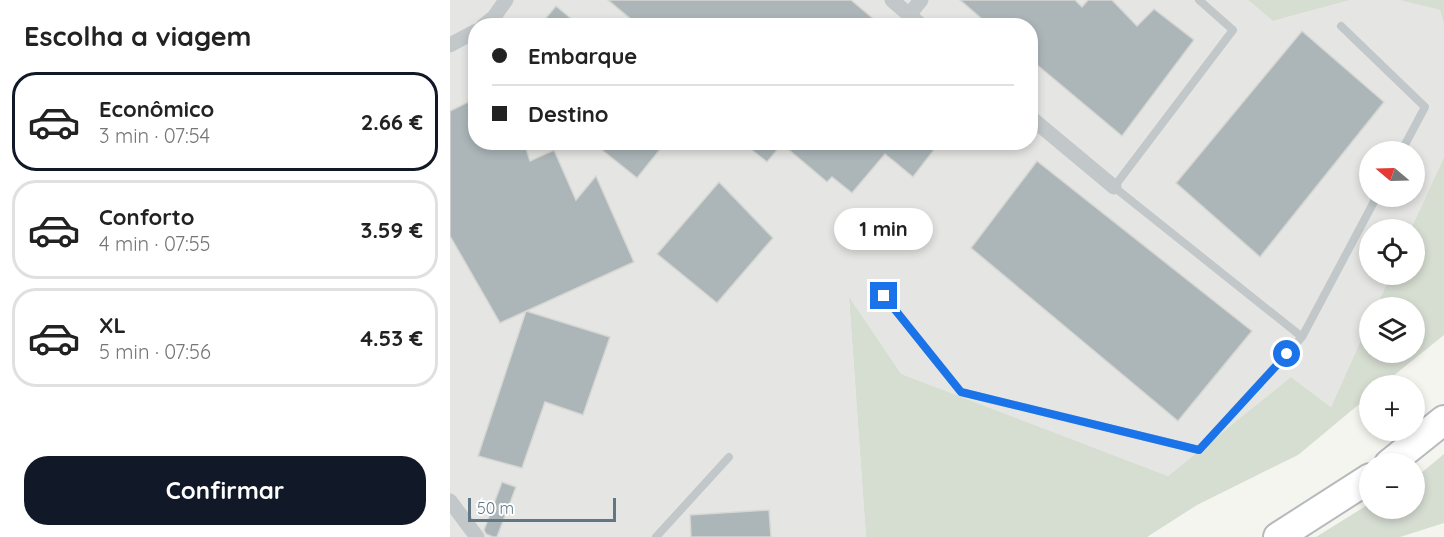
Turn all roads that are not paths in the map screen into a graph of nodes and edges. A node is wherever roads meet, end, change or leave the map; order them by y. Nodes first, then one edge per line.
1 (506, 0) edge
2 (892, 0) edge
3 (921, 0) edge
4 (1199, 0) edge
5 (909, 15) junction
6 (493, 18) edge
7 (913, 18) edge
8 (1341, 26) dead end
9 (468, 35) edge
10 (450, 45) edge
11 (1038, 124) edge
12 (1407, 141) edge
13 (1114, 187) junction
14 (1371, 207) edge
15 (884, 296) dead end
16 (1302, 338) junction
17 (1444, 420) edge
18 (1403, 453) edge
19 (729, 457) dead end
20 (1359, 485) edge
21 (450, 501) edge
22 (477, 537) edge
23 (657, 537) edge
24 (1278, 537) edge

1 - 6 street
2 - 5 street
3 - 5 street
4 - 13 lane
5 - 7 street
8 - 12 lane
9 - 10 street
11 - 13 street
13 - 16 lane
14 - 16 lane
15 - 16 lane
17 - 18 highway
19 - 23 lane
20 - 24 highway
21 - 22 street

